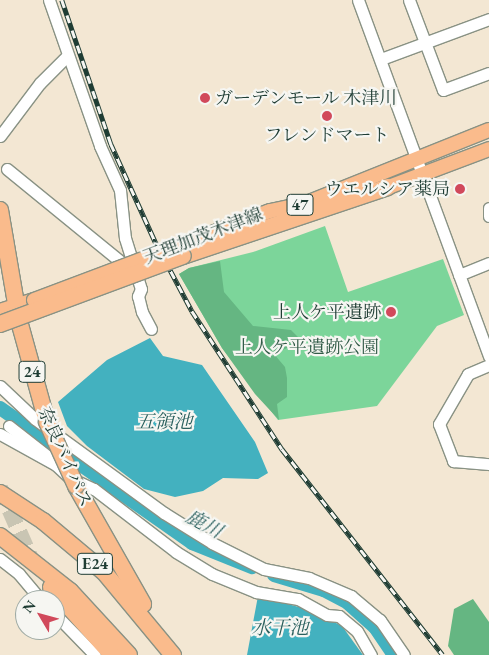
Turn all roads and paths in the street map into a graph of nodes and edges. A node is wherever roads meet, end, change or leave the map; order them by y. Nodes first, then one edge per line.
1 (49, 0) edge
2 (358, 0) edge
3 (409, 0) edge
4 (489, 18) edge
5 (425, 42) junction
6 (67, 56) junction
7 (381, 59) junction
8 (489, 73) edge
9 (489, 130) edge
10 (0, 136) edge
11 (489, 148) edge
12 (418, 160) junction
13 (7, 169) dead end
14 (423, 174) junction
15 (388, 186) joint
16 (304, 204) joint
17 (489, 208) edge
18 (0, 210) edge
19 (489, 216) edge
20 (183, 253) junction
21 (489, 263) edge
22 (135, 271) junction
23 (459, 275) junction
24 (0, 311) edge
25 (17, 313) junction
26 (0, 318) edge
27 (0, 324) edge
28 (0, 328) edge
29 (151, 329) dead end
30 (489, 358) edge
31 (489, 365) edge
32 (0, 386) edge
33 (4, 430) edge
34 (489, 464) edge
35 (0, 493) edge
36 (0, 536) edge
37 (0, 560) edge
38 (41, 590) edge
39 (65, 612) edge
40 (65, 624) edge
41 (95, 655) edge
42 (112, 655) edge
43 (128, 655) edge
44 (174, 655) edge
45 (371, 655) edge
46 (404, 655) edge

1 - 6 street
2 - 7 street
3 - 5 street
4 - 5 street
5 - 7 street
5 - 8 street
6 - 10 street
6 - 22 street
7 - 12 street
9 - 12 main road, 47
11 - 14 main road
12 - 14 street
12 - 16 main road, 47
13 - 22 street
14 - 15 main road
14 - 23 street
15 - 20 highway
16 - 20 highway
17 - 19 street
18 - 25 highway, 奈良バイパス / 24
20 - 25 main road, 天理加茂木津線, bridge
20 - 26 highway
20 - 27 highway, bridge
21 - 23 street
22 - 29 street
23 - 30 street
24 - 25 main road, 天理加茂木津線
25 - 28 main road, 天理加茂木津線
25 - 44 highway, 奈良バイパス / 24, bridge
31 - 34 street
32 - 46 street
33 - 45 street
35 - 44 highway, E24
36 - 43 highway, E24
37 - 38 street
39 - 42 highway
40 - 41 street

